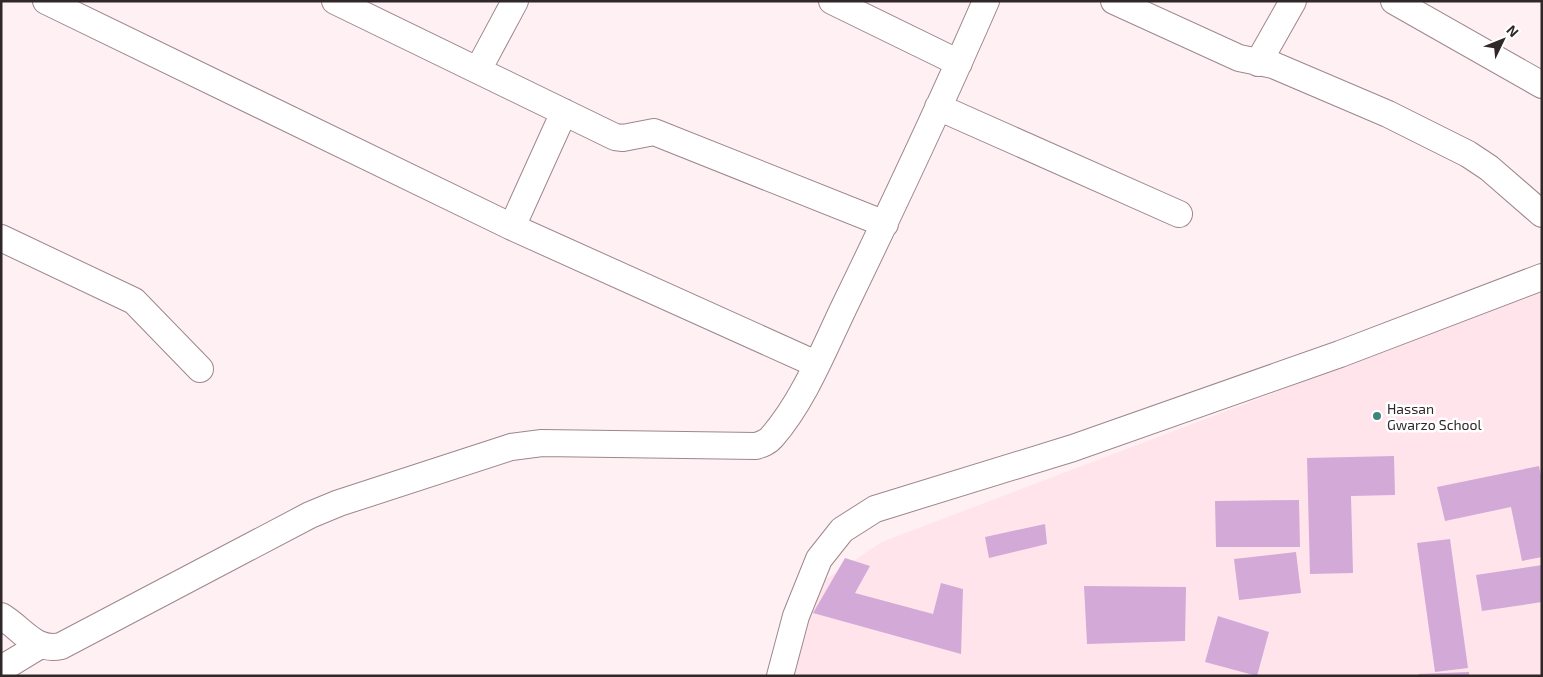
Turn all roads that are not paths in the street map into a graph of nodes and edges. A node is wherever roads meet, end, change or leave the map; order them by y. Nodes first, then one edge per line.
1 (46, 1) edge
2 (335, 1) edge
3 (516, 1) edge
4 (832, 1) edge
5 (986, 1) edge
6 (1114, 1) edge
7 (1293, 1) edge
8 (1394, 1) edge
9 (959, 63) junction
10 (1258, 63) junction
11 (478, 70) junction
12 (1542, 85) edge
13 (938, 107) junction
14 (564, 112) junction
15 (1178, 214) dead end
16 (1542, 214) edge
17 (885, 224) junction
18 (512, 228) junction
19 (1, 238) edge
20 (1542, 277) edge
21 (816, 364) junction
22 (200, 369) dead end
23 (1, 616) edge
24 (40, 646) junction
25 (1, 669) edge
26 (780, 676) edge

1 - 18 street
2 - 11 street
3 - 11 street
4 - 9 street
5 - 9 street
6 - 10 street
7 - 10 street
8 - 12 street
9 - 13 street
10 - 16 street
11 - 14 street
13 - 15 street
13 - 17 street
14 - 17 street
14 - 18 street
17 - 21 street
18 - 21 street
19 - 22 street
20 - 26 street
21 - 24 street
23 - 24 street
24 - 25 street

